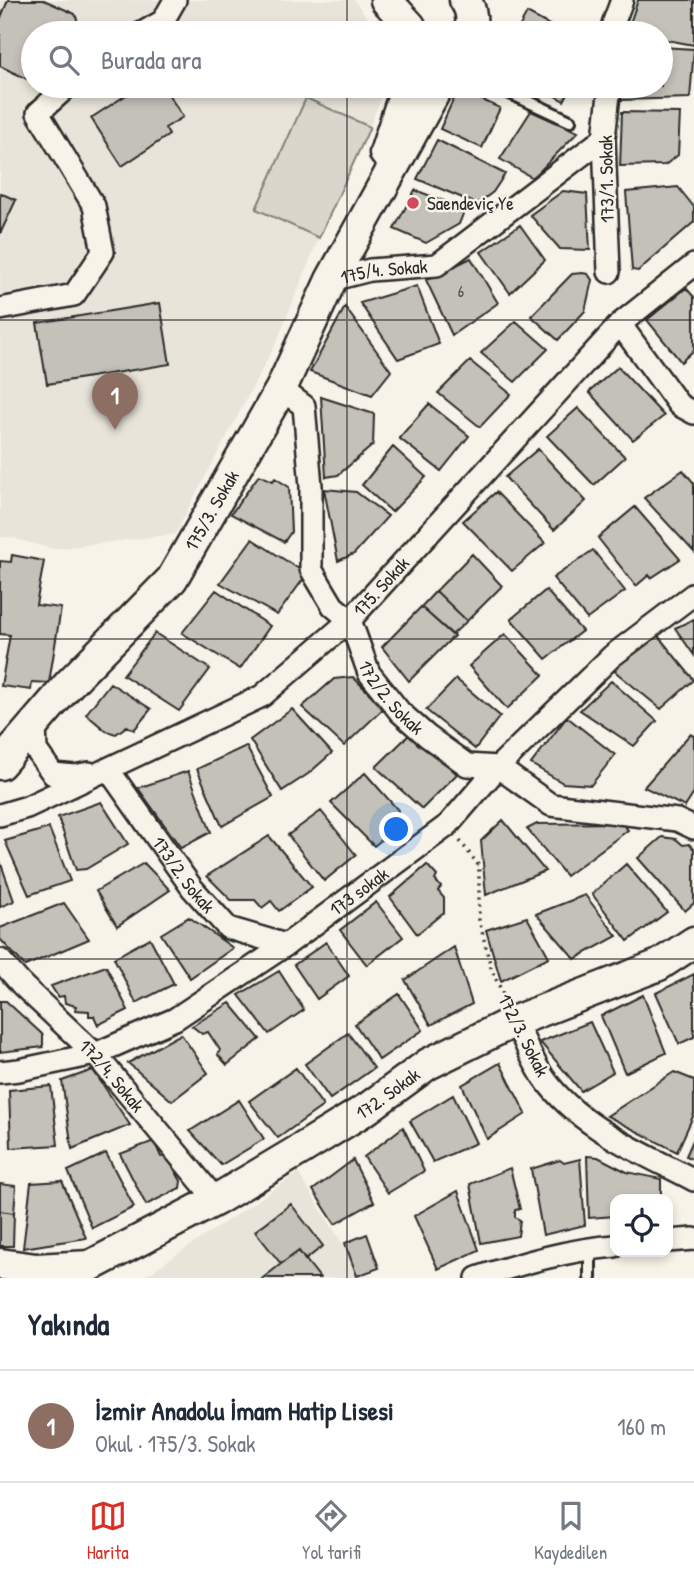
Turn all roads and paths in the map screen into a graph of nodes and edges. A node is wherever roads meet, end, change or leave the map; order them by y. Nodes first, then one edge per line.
1 (175, 0) edge
2 (386, 0) edge
3 (493, 0) edge
4 (622, 0) edge
5 (468, 18) edge
6 (413, 20) edge
7 (163, 21) edge
8 (614, 21) edge
9 (55, 98) edge
10 (403, 98) edge
11 (431, 98) edge
12 (521, 98) edge
13 (609, 98) edge
14 (570, 121) dead end
15 (604, 138) junction
16 (364, 216) junction
17 (694, 265) edge
18 (608, 272) dead end
19 (331, 280) junction
20 (0, 309) edge
21 (620, 324) junction
22 (281, 389) junction
23 (694, 413) edge
24 (694, 594) edge
25 (350, 620) junction
26 (35, 724) junction
27 (0, 764) edge
28 (498, 767) junction
29 (108, 769) junction
30 (0, 815) edge
31 (448, 825) junction
32 (694, 828) edge
33 (694, 942) edge
34 (286, 945) junction
35 (0, 961) edge
36 (514, 1021) junction
37 (94, 1054) junction
38 (0, 1072) edge
39 (694, 1180) edge
40 (216, 1200) junction
41 (694, 1239) edge
42 (673, 1241) edge
43 (610, 1246) edge
44 (590, 1248) junction
45 (0, 1265) edge
46 (81, 1272) edge
47 (31, 1274) edge
48 (477, 1278) edge
49 (590, 1278) edge

1 - 7 street
2 - 6 main road
3 - 5 main road
4 - 8 street
9 - 20 street
10 - 16 main road, 175/3. Sokak
11 - 16 main road, 175/3. Sokak
12 - 14 lane
13 - 15 street, 173/1. Sokak
15 - 18 street, 173/1. Sokak
15 - 19 street, 175/4. Sokak
16 - 19 main road, 175/3. Sokak
17 - 21 street, 175. Sokak
19 - 22 main road, 175/3. Sokak
21 - 23 street
21 - 25 street, 175. Sokak
22 - 25 street, 172/2. Sokak
22 - 26 main road, 175/3. Sokak
24 - 28 street, 173 sokak
25 - 28 street, 172/2. Sokak
25 - 29 street, 175. Sokak
26 - 27 main road, 175/3. Sokak
26 - 29 street
28 - 31 street, 173 sokak
28 - 32 street, 172/2. Sokak
29 - 30 street, 175. Sokak
29 - 34 street, 173/2. Sokak
31 - 34 street, 173 sokak
31 - 36 path, 172/3. Sokak
33 - 36 main road, 172. Sokak
34 - 37 street, 173 sokak
35 - 37 street, 172/4. Sokak
36 - 39 street, 172/3. Sokak
36 - 40 main road, 172. Sokak
37 - 38 street, 173 sokak
37 - 40 street, 172/4. Sokak
40 - 46 main road, 172. Sokak
41 - 42 street
43 - 44 street
44 - 48 street
44 - 49 lane
45 - 47 main road, 172. Sokak
46 - 47 main road, 172. Sokak

